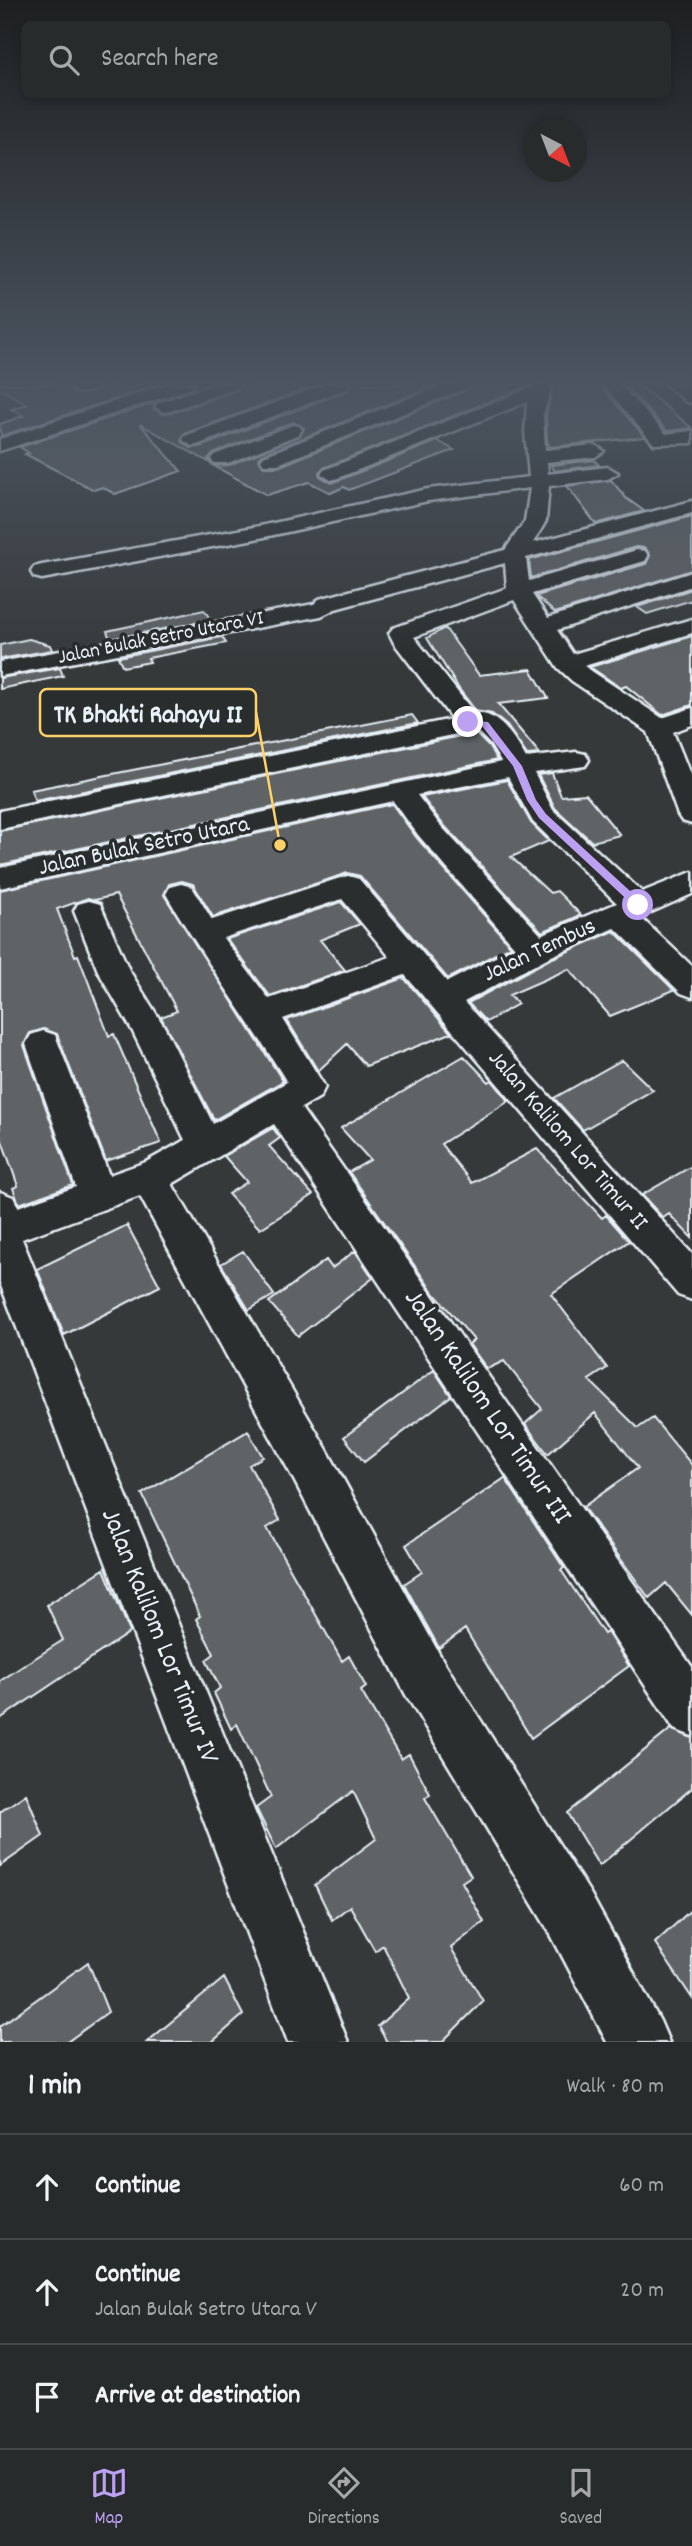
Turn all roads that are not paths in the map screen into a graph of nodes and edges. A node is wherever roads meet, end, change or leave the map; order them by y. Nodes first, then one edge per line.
1 (434, 479) edge
2 (548, 479) edge
3 (541, 480) junction
4 (449, 492) junction
5 (692, 507) edge
6 (514, 552) junction
7 (637, 555) dead end
8 (42, 572) dead end
9 (692, 579) edge
10 (519, 591) junction
11 (692, 626) edge
12 (543, 627) junction
13 (567, 663) junction
14 (0, 669) edge
15 (692, 716) edge
16 (468, 722) junction
17 (659, 728) junction
18 (576, 760) dead end
19 (518, 766) junction
20 (400, 791) junction
21 (692, 815) edge
22 (0, 820) edge
23 (0, 878) edge
24 (692, 882) edge
25 (181, 894) dead end
26 (629, 910) junction
27 (89, 911) dead end
28 (205, 933) junction
29 (536, 950) junction
30 (411, 961) junction
31 (692, 985) edge
32 (443, 999) junction
33 (262, 1014) junction
34 (43, 1044) dead end
35 (280, 1105) junction
36 (206, 1145) junction
37 (149, 1177) junction
38 (99, 1195) junction
39 (0, 1223) edge
40 (692, 1282) edge
41 (692, 1711) edge
42 (318, 2042) edge
43 (639, 2042) edge

1 - 4 street
2 - 3 street
3 - 4 street
3 - 6 street
4 - 8 street
5 - 6 street, Jalan Bulak Setro Utara VI
6 - 10 street
6 - 14 street, Jalan Bulak Setro Utara VI
7 - 10 street
9 - 12 street
10 - 12 street
10 - 16 street
11 - 13 street
12 - 13 street
13 - 17 street
15 - 17 street
16 - 19 street
16 - 22 street
17 - 21 street
18 - 19 street, Jalan Bulak Setro Utara
19 - 20 street, Jalan Bulak Setro Utara
19 - 26 street
20 - 23 street, Jalan Bulak Setro Utara
20 - 29 street
24 - 26 street, Jalan Tembus
25 - 28 street
26 - 29 street, Jalan Tembus
26 - 31 street
27 - 36 street
28 - 30 street
28 - 33 street
29 - 32 street, Jalan Tembus
30 - 32 street, Jalan Kalilom Lor Timur II
30 - 33 street
32 - 40 street, Jalan Kalilom Lor Timur II
33 - 35 street
34 - 38 street
35 - 36 street
35 - 41 street, Jalan Kalilom Lor Timur III
36 - 37 street
37 - 38 street
37 - 43 street
38 - 39 street
39 - 42 street, Jalan Kalilom Lor Timur IV

